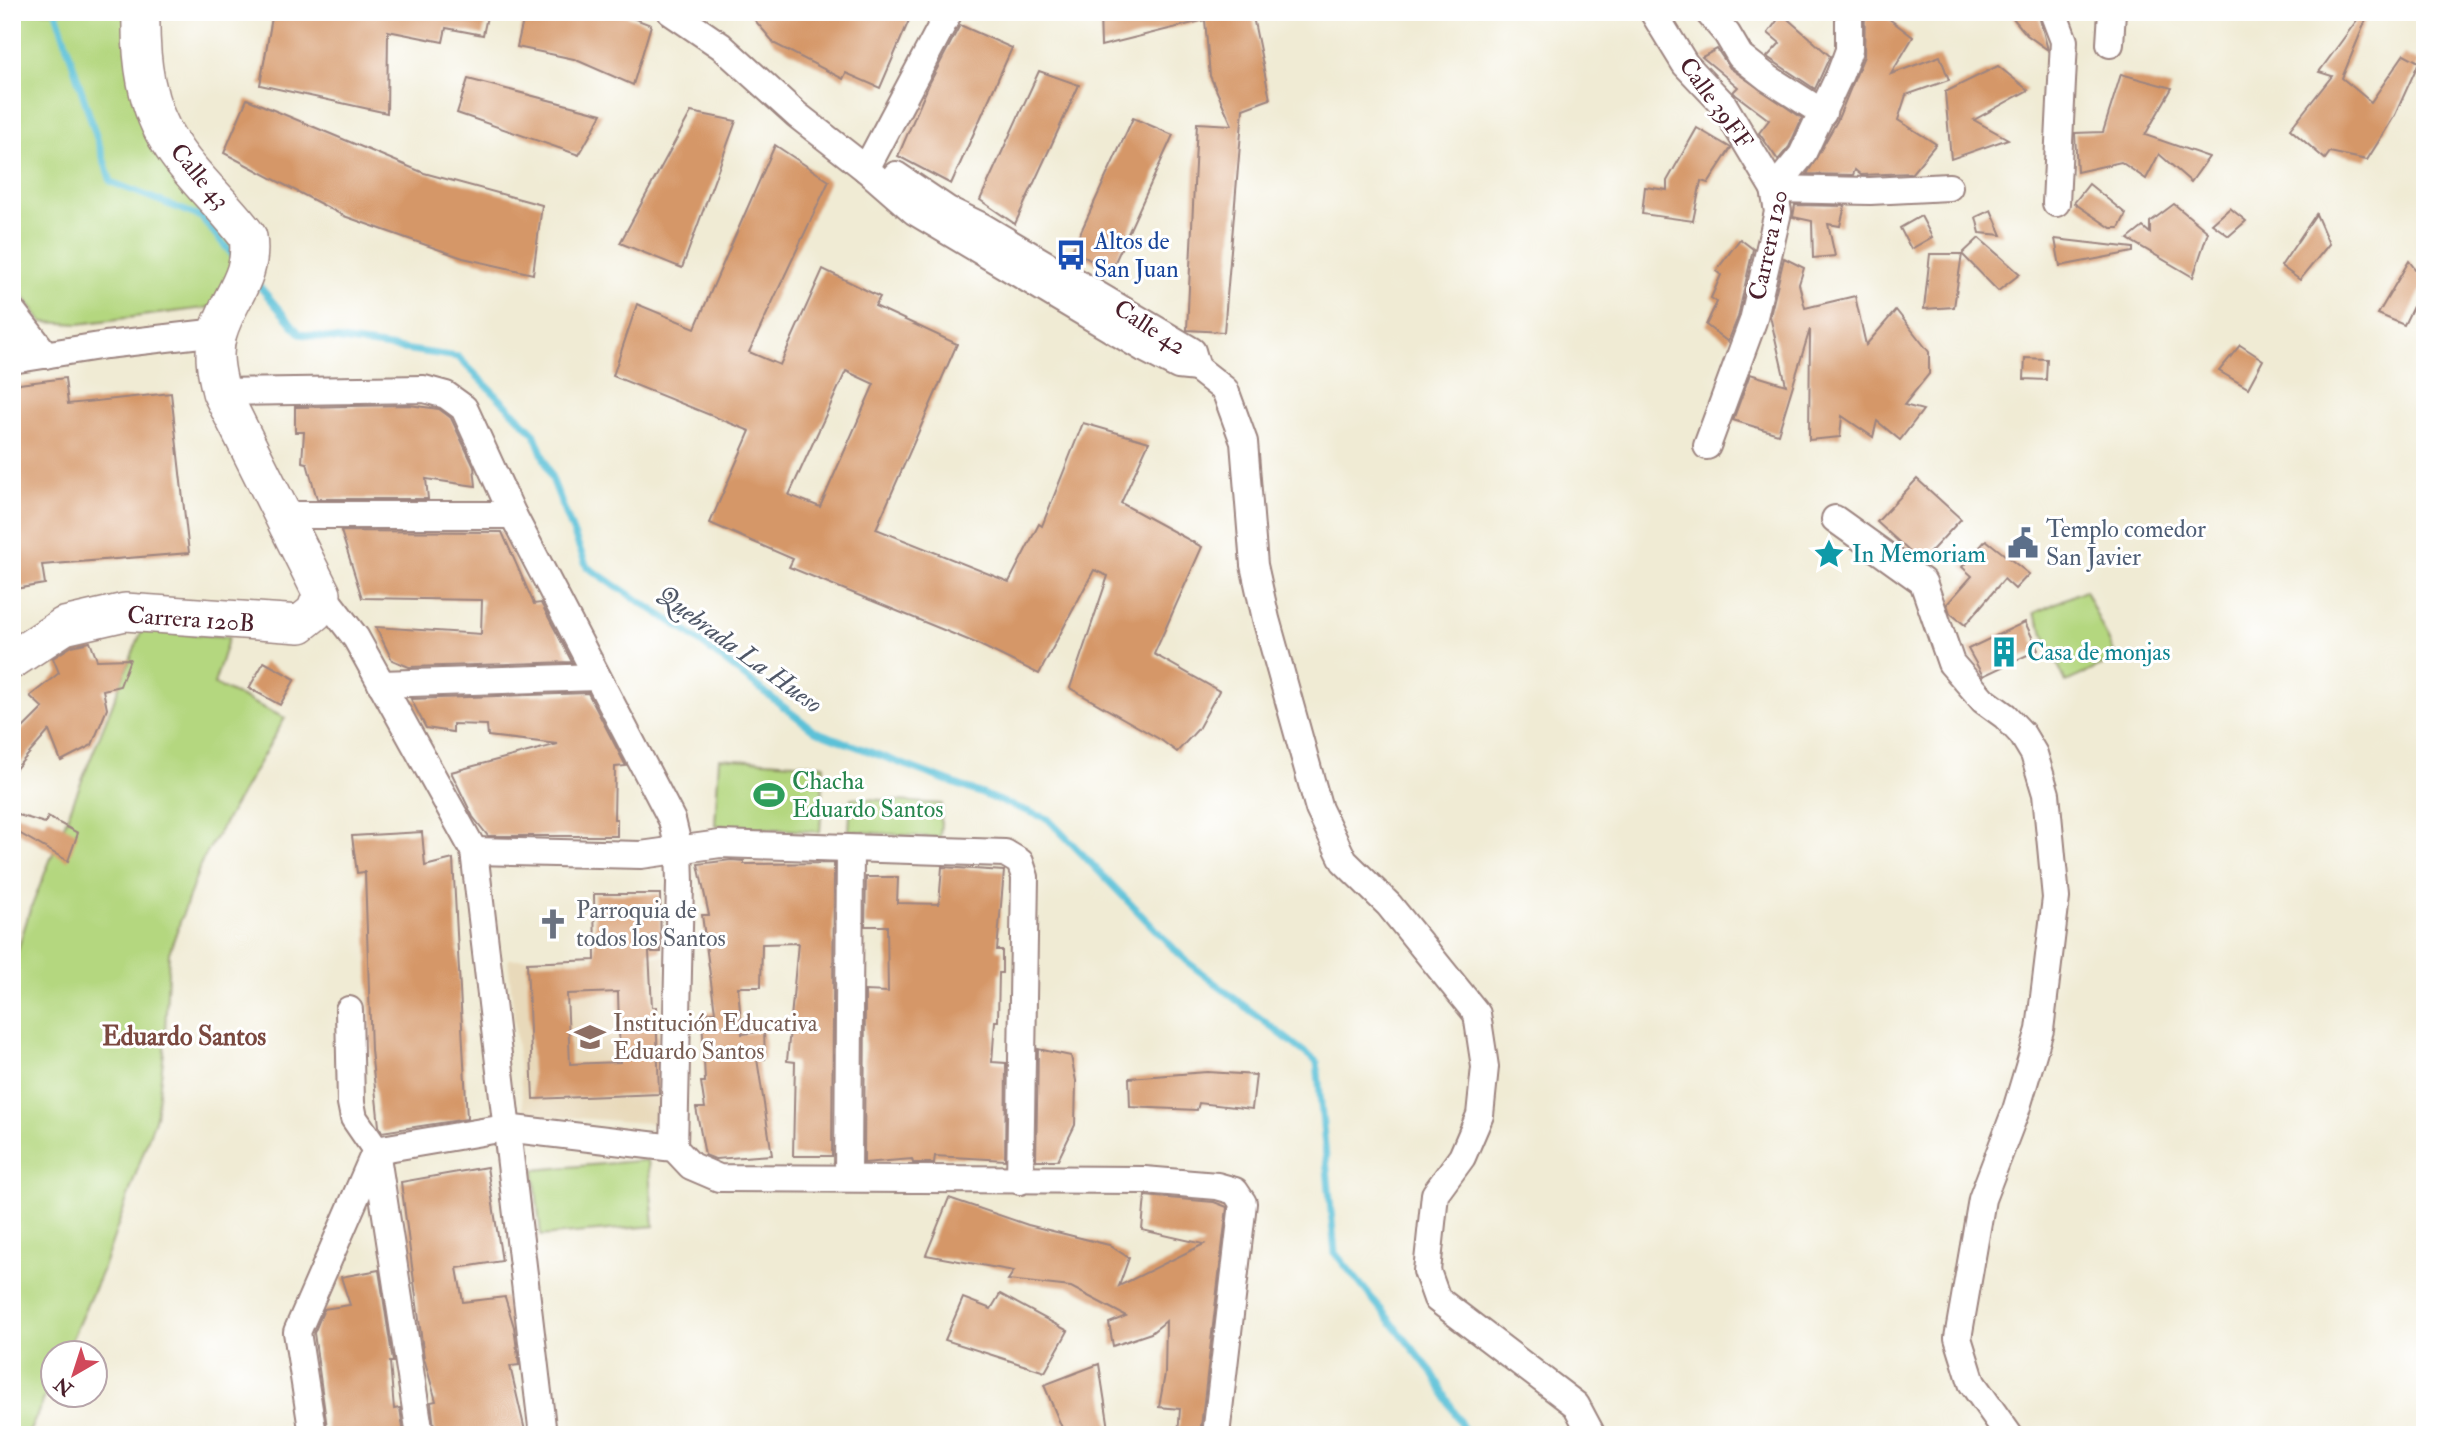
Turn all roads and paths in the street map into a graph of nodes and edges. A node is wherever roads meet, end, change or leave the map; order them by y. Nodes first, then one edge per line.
1 (141, 12) edge
2 (671, 12) edge
3 (949, 12) edge
4 (1653, 12) edge
5 (1708, 12) edge
6 (1849, 12) edge
7 (2053, 12) edge
8 (2112, 12) edge
9 (2109, 44) dead end
10 (1822, 113) junction
11 (866, 169) junction
12 (1949, 187) dead end
13 (1774, 189) junction
14 (2056, 203) dead end
15 (12, 311) edge
16 (218, 332) junction
17 (46, 355) junction
18 (12, 360) edge
19 (221, 392) junction
20 (1707, 446) dead end
21 (285, 515) junction
22 (513, 515) junction
23 (1835, 519) dead end
24 (323, 594) junction
25 (12, 660) edge
26 (597, 677) junction
27 (381, 684) junction
28 (679, 849) junction
29 (850, 849) junction
30 (474, 851) junction
31 (349, 1010) dead end
32 (505, 1128) junction
33 (674, 1148) junction
34 (376, 1150) junction
35 (848, 1178) junction
36 (1020, 1181) junction
37 (313, 1435) edge
38 (420, 1435) edge
39 (543, 1435) edge
40 (1216, 1435) edge
41 (1592, 1435) edge
42 (2009, 1435) edge

1 - 16 street, Calle 43
2 - 11 street, Calle 42
3 - 11 street
4 - 13 street, Calle 39FF
5 - 10 street
6 - 10 street, Carrera 120
7 - 14 street
8 - 9 street
10 - 13 street, Carrera 120
11 - 41 street, Calle 42
12 - 13 street
13 - 20 street, Carrera 120
15 - 17 street
16 - 17 street
16 - 19 street
17 - 18 street
19 - 21 street
19 - 22 street
21 - 22 street
21 - 24 street
22 - 26 street
23 - 42 street
24 - 25 street, Carrera 120B
24 - 27 street
26 - 27 street
26 - 28 street
27 - 30 street
28 - 29 street
28 - 30 street
28 - 33 street
29 - 35 street
29 - 36 street
30 - 32 street
31 - 34 street
32 - 33 street
32 - 34 street
32 - 39 street
33 - 35 street
34 - 37 street
34 - 38 street
35 - 36 street
36 - 40 street

